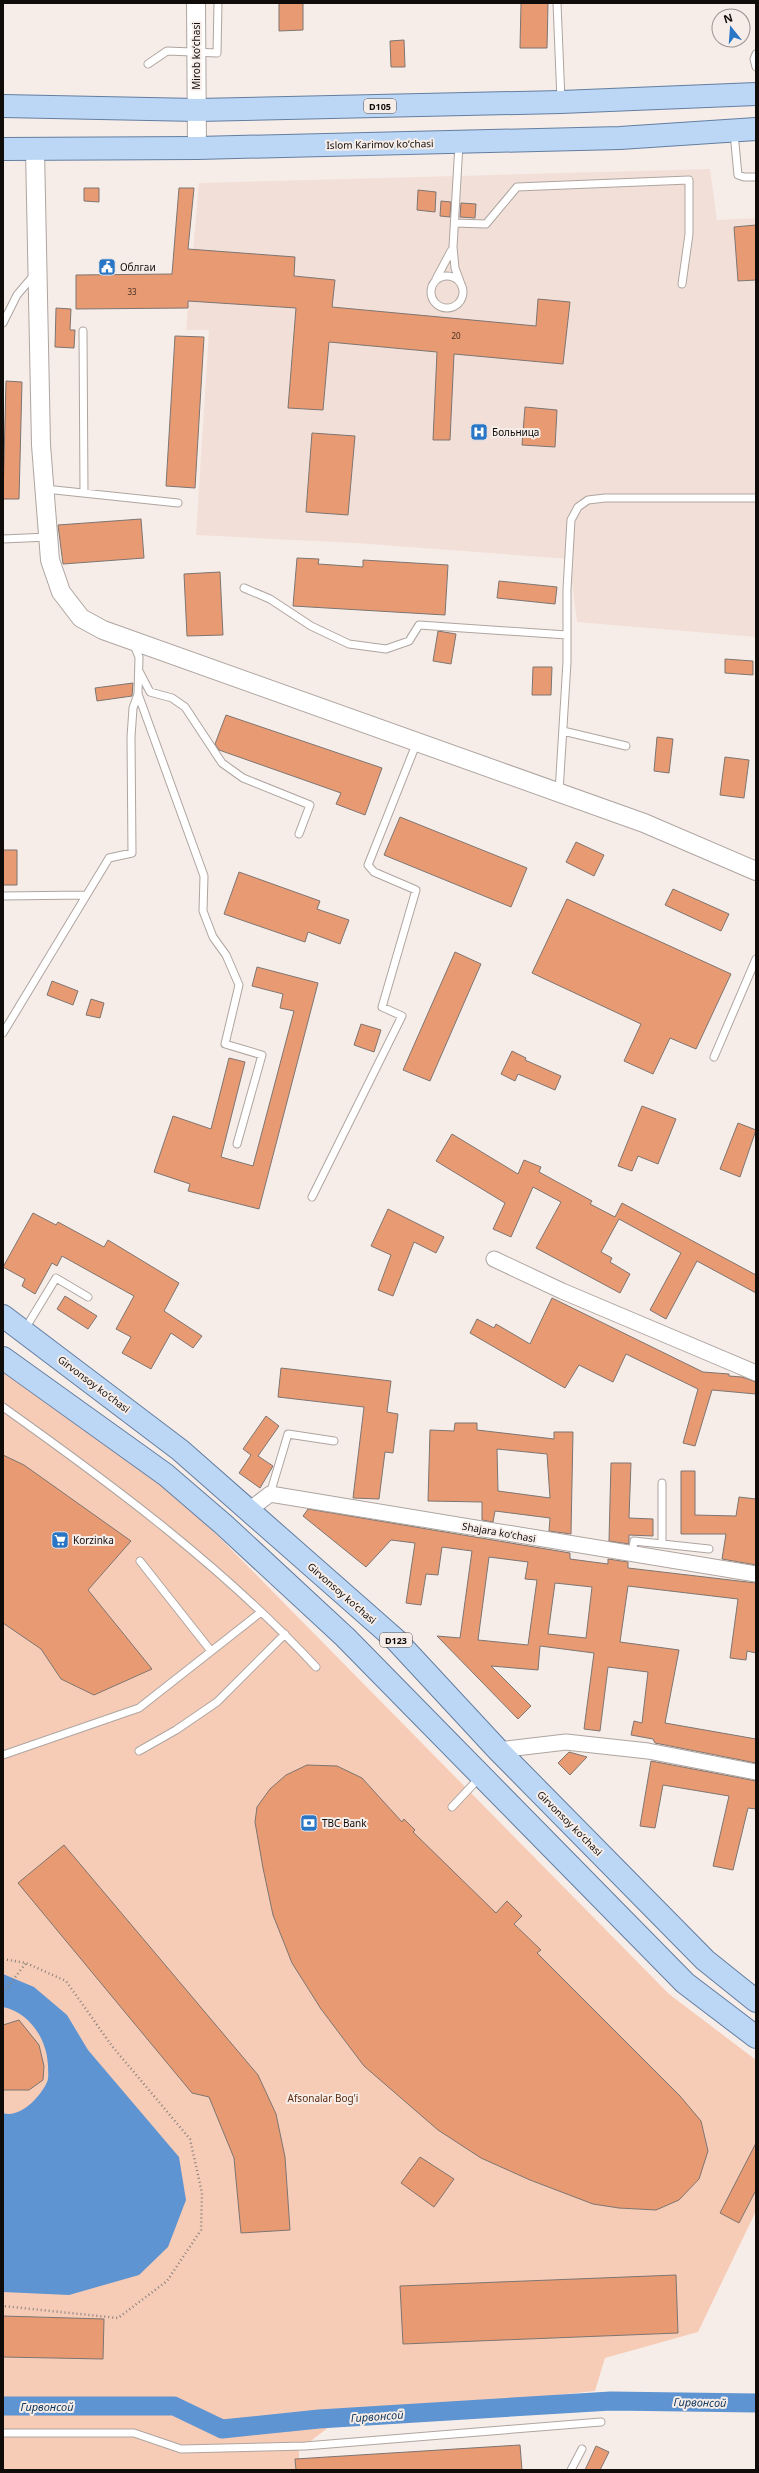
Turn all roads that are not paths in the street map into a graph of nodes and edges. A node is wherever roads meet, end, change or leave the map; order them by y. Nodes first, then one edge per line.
1 (196, 3) edge
2 (218, 3) edge
3 (556, 3) edge
4 (196, 53) junction
5 (756, 54) edge
6 (148, 64) dead end
7 (756, 67) edge
8 (750, 92) edge
9 (561, 102) junction
10 (3, 106) edge
11 (196, 110) junction
12 (756, 129) edge
13 (734, 131) junction
14 (459, 142) junction
15 (197, 148) junction
16 (3, 149) edge
17 (35, 149) junction
18 (756, 176) edge
19 (455, 223) junction
20 (453, 247) junction
21 (38, 270) junction
22 (436, 280) junction
23 (682, 284) dead end
24 (462, 287) junction
25 (3, 324) edge
26 (83, 331) dead end
27 (44, 489) junction
28 (84, 493) junction
29 (756, 498) edge
30 (178, 503) dead end
31 (48, 537) junction
32 (3, 539) edge
33 (244, 588) dead end
34 (567, 634) junction
35 (131, 640) junction
36 (139, 671) junction
37 (138, 694) junction
38 (562, 731) junction
39 (417, 741) junction
40 (626, 746) dead end
41 (559, 792) junction
42 (299, 834) dead end
43 (756, 871) edge
44 (86, 895) junction
45 (3, 896) edge
46 (756, 959) edge
47 (3, 1033) edge
48 (714, 1057) dead end
49 (237, 1144) dead end
50 (312, 1197) dead end
51 (494, 1258) dead end
52 (88, 1297) dead end
53 (3, 1316) edge
54 (24, 1330) junction
55 (3, 1358) edge
56 (756, 1373) edge
57 (3, 1407) edge
58 (334, 1441) dead end
59 (662, 1483) dead end
60 (270, 1494) junction
61 (248, 1511) junction
62 (662, 1544) junction
63 (709, 1549) dead end
64 (632, 1555) junction
65 (140, 1561) dead end
66 (756, 1574) edge
67 (261, 1612) junction
68 (285, 1634) junction
69 (211, 1651) junction
70 (316, 1667) dead end
71 (498, 1750) junction
72 (140, 1751) dead end
73 (3, 1755) edge
74 (756, 1772) edge
75 (482, 1776) junction
76 (452, 1807) dead end
77 (704, 1960) junction
78 (727, 1979) junction
79 (686, 1983) junction
80 (708, 2001) junction
81 (756, 2001) edge
82 (756, 2037) edge
83 (601, 2422) dead end
84 (3, 2433) edge
85 (582, 2449) dead end
86 (571, 2470) edge

1 - 4 street, Mirob koʻchasi
2 - 4 lane
3 - 9 lane
4 - 6 lane
4 - 11 street, Mirob koʻchasi
5 - 7 lane
8 - 9 main road, D105
9 - 11 main road, D105
10 - 11 main road, D105
11 - 15 street, Mirob koʻchasi
12 - 13 main road, Islom Karimov koʻchasi
13 - 14 main road, Islom Karimov koʻchasi
13 - 18 lane
14 - 15 main road, Islom Karimov koʻchasi
14 - 19 lane
15 - 17 main road, Islom Karimov koʻchasi
16 - 17 main road, Islom Karimov koʻchasi
17 - 21 street
19 - 20 lane
19 - 23 lane
20 - 22 lane
20 - 24 lane
21 - 25 lane
21 - 27 street
22 - 24 lane
22 - 24 lane
26 - 28 lane
27 - 28 lane
27 - 31 street
28 - 30 lane
29 - 34 lane
31 - 32 lane
31 - 35 street
33 - 34 lane
34 - 38 lane
35 - 36 lane
35 - 39 street
36 - 37 lane
36 - 42 lane
37 - 44 lane
37 - 49 lane
38 - 40 lane
38 - 41 lane
39 - 41 street
39 - 50 lane
41 - 43 street
44 - 45 lane
44 - 47 lane
46 - 48 lane
51 - 56 street
52 - 54 lane
53 - 54 main road, Girvonsoy koʻchasi / D123
54 - 61 main road, Girvonsoy koʻchasi / D123
55 - 75 main road
57 - 67 lane
58 - 60 lane
59 - 62 lane
60 - 61 street
60 - 64 street, Shajara koʻchasi
61 - 71 main road, Girvonsoy koʻchasi / D123
62 - 63 lane
62 - 64 lane
64 - 66 street, Shajara koʻchasi
65 - 69 lane
67 - 68 lane
67 - 69 lane
68 - 70 lane
68 - 72 lane
69 - 73 lane
71 - 74 street
71 - 77 main road, Girvonsoy koʻchasi / D123
75 - 76 lane
75 - 79 main road
77 - 78 main road, Girvonsoy koʻchasi / D123
77 - 79 main road
78 - 80 main road
78 - 81 main road, Girvonsoy koʻchasi / D123
79 - 80 main road
80 - 82 main road
83 - 84 lane
85 - 86 lane

